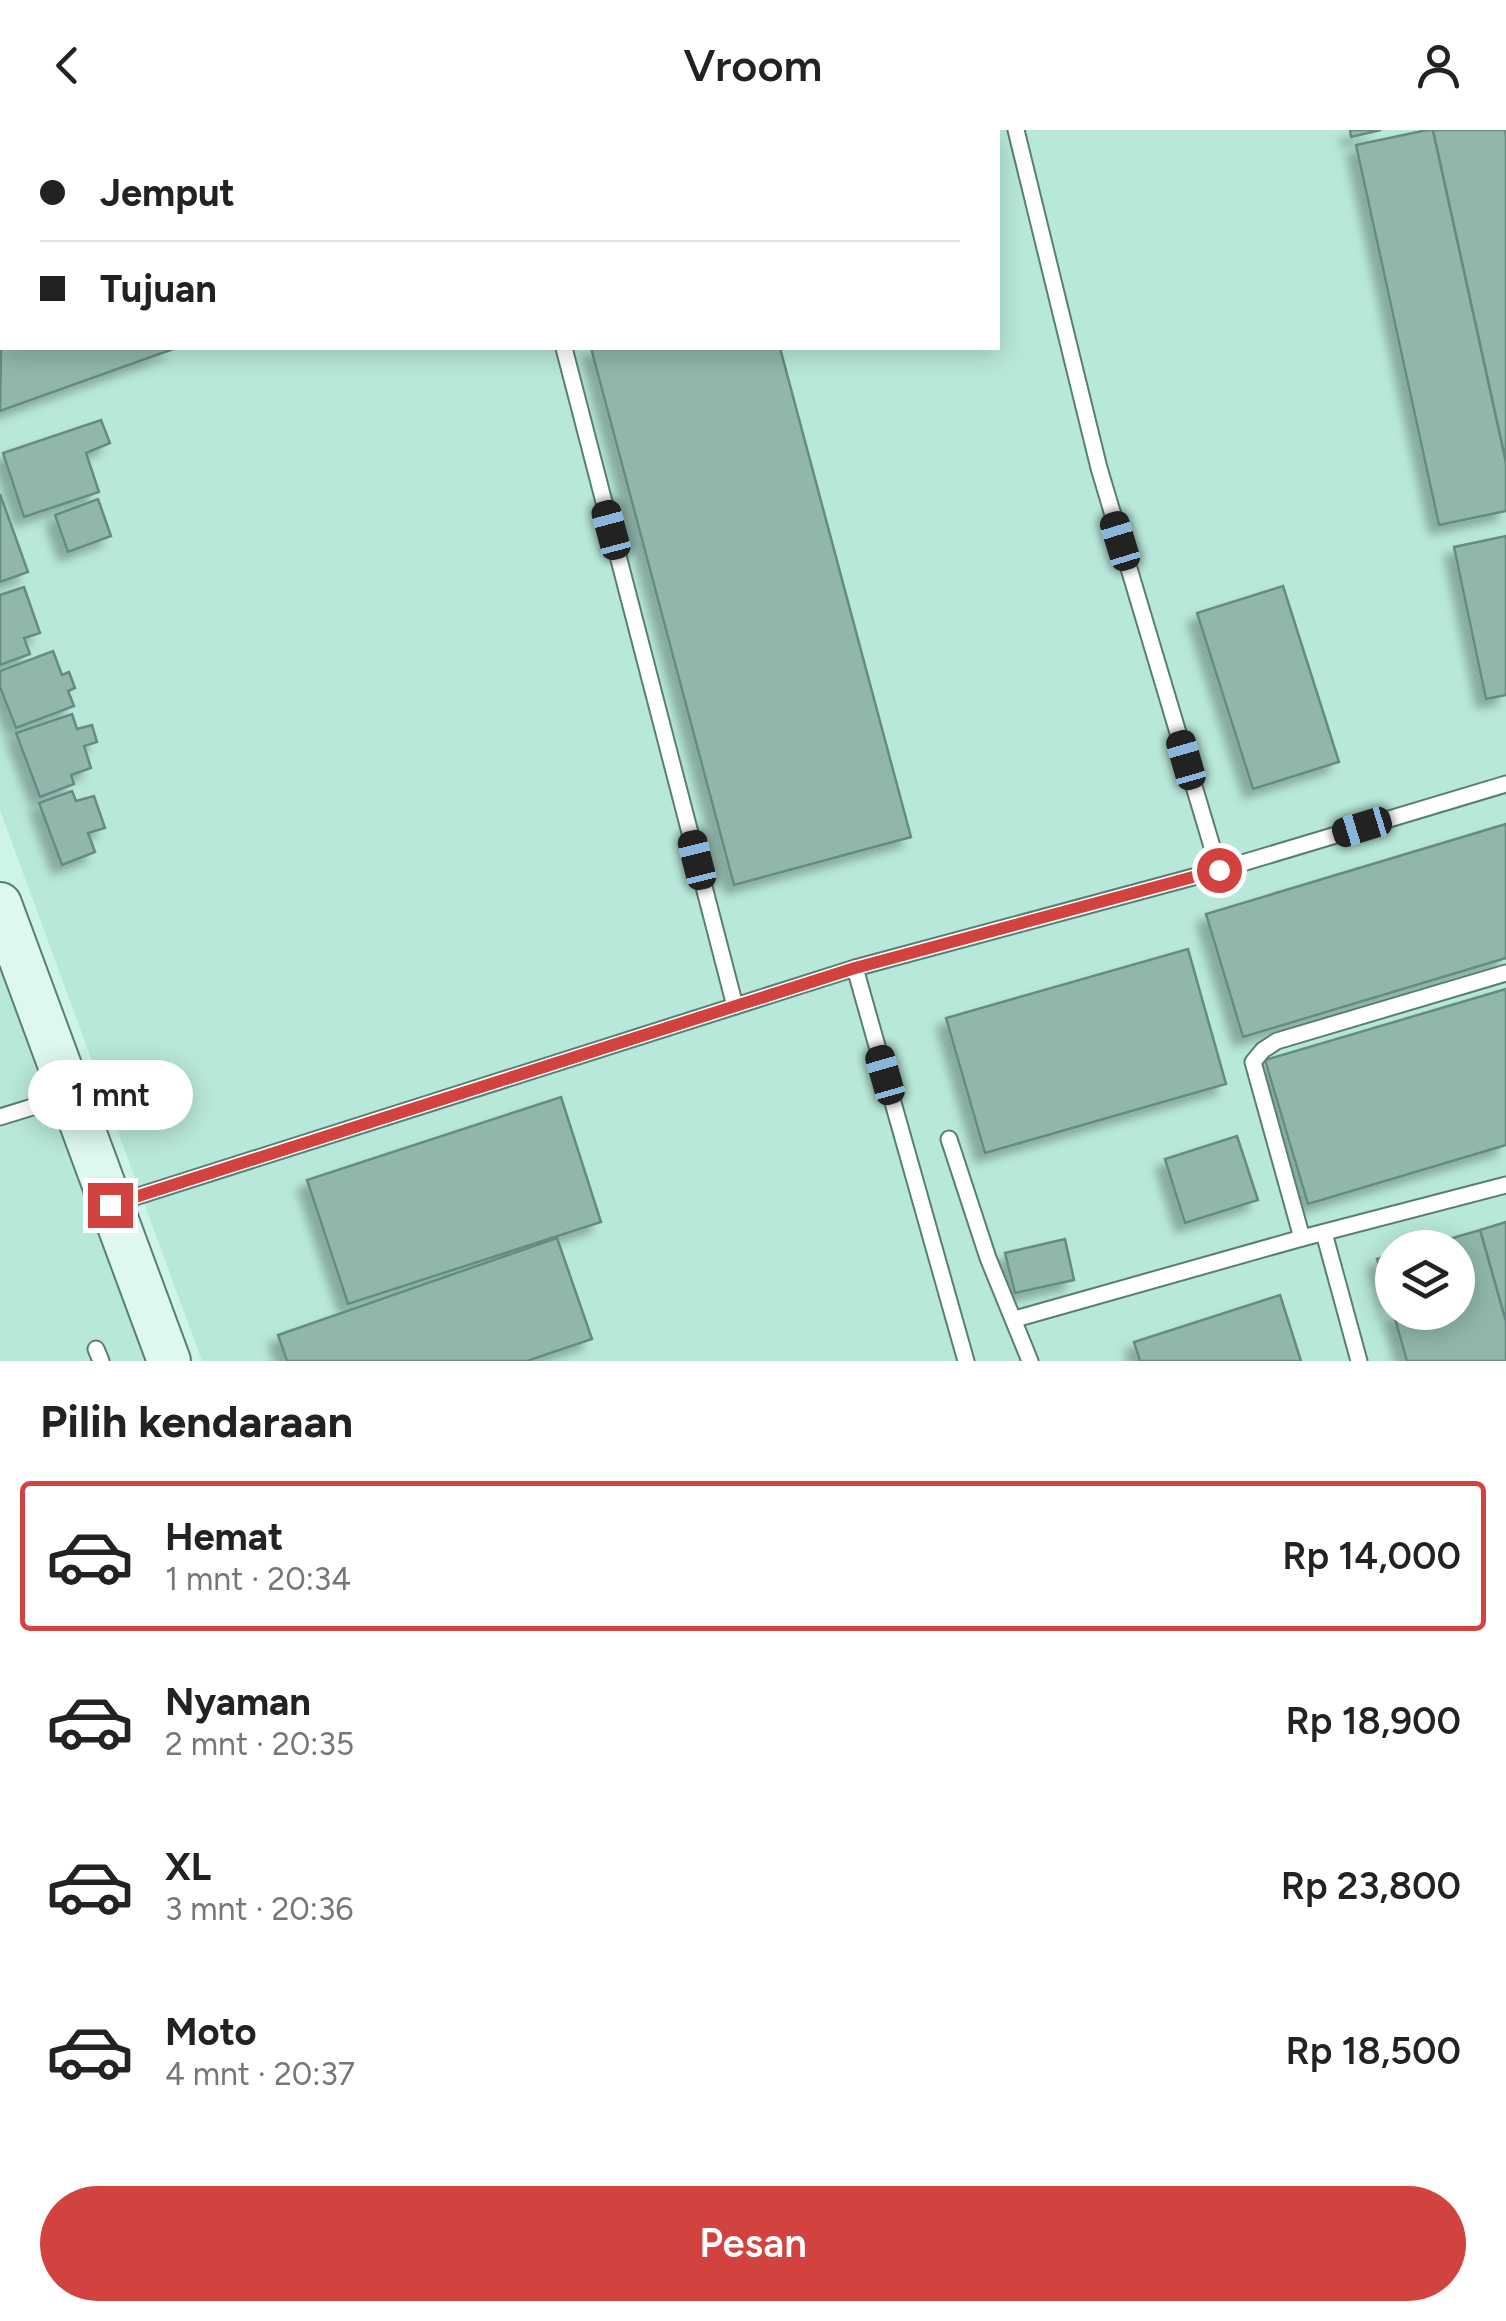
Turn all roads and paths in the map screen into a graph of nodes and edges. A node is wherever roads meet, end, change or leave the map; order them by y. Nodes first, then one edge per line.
1 (1016, 130) edge
2 (565, 350) edge
3 (1506, 784) edge
4 (1219, 870) junction
5 (0, 904) edge
6 (855, 968) junction
7 (1506, 973) edge
8 (736, 1006) junction
9 (70, 1096) junction
10 (0, 1117) edge
11 (949, 1139) dead end
12 (1506, 1185) edge
13 (110, 1205) junction
14 (1324, 1233) junction
15 (1302, 1238) junction
16 (1016, 1320) junction
17 (169, 1361) edge
18 (966, 1361) edge
19 (1030, 1361) edge
20 (1359, 1361) edge

1 - 4 lane
2 - 8 lane
3 - 4 lane
4 - 6 lane
5 - 9 main road
6 - 8 lane
6 - 18 lane
7 - 15 lane
8 - 13 lane
9 - 10 lane
9 - 13 main road
11 - 16 lane
12 - 14 lane
13 - 17 main road
14 - 15 lane
14 - 20 lane
15 - 16 lane
16 - 19 lane

